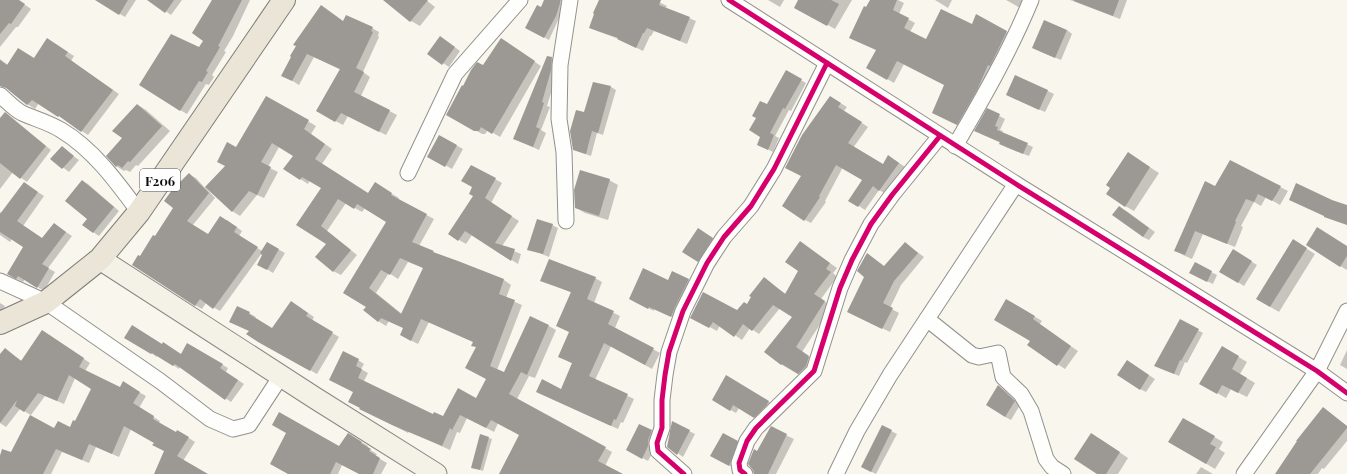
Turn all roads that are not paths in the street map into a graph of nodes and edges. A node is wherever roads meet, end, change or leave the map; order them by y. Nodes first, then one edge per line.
1 (284, 0) edge
2 (520, 0) edge
3 (570, 0) edge
4 (729, 0) edge
5 (1031, 0) edge
6 (827, 63) junction
7 (0, 96) edge
8 (940, 136) junction
9 (956, 146) junction
10 (408, 173) dead end
11 (1016, 184) junction
12 (139, 212) junction
13 (566, 221) dead end
14 (100, 259) junction
15 (0, 281) edge
16 (46, 302) junction
17 (1347, 311) edge
18 (927, 319) junction
19 (0, 323) edge
20 (1317, 371) junction
21 (281, 376) junction
22 (1347, 393) edge
23 (436, 474) edge
24 (684, 474) edge
25 (745, 474) edge
26 (836, 474) edge
27 (1063, 474) edge
28 (1244, 474) edge

1 - 12 main road, F206
2 - 10 street
3 - 13 street
4 - 6 street
5 - 9 street
6 - 8 street
6 - 24 street
7 - 12 street
8 - 9 street
8 - 25 street
9 - 11 street
11 - 18 street
11 - 20 street
12 - 14 main road, F206
14 - 16 main road, F206
14 - 21 main road
15 - 16 street
16 - 19 main road, F206
16 - 21 street
17 - 20 street
18 - 26 street
18 - 27 street
20 - 22 street
20 - 28 street
21 - 23 main road

